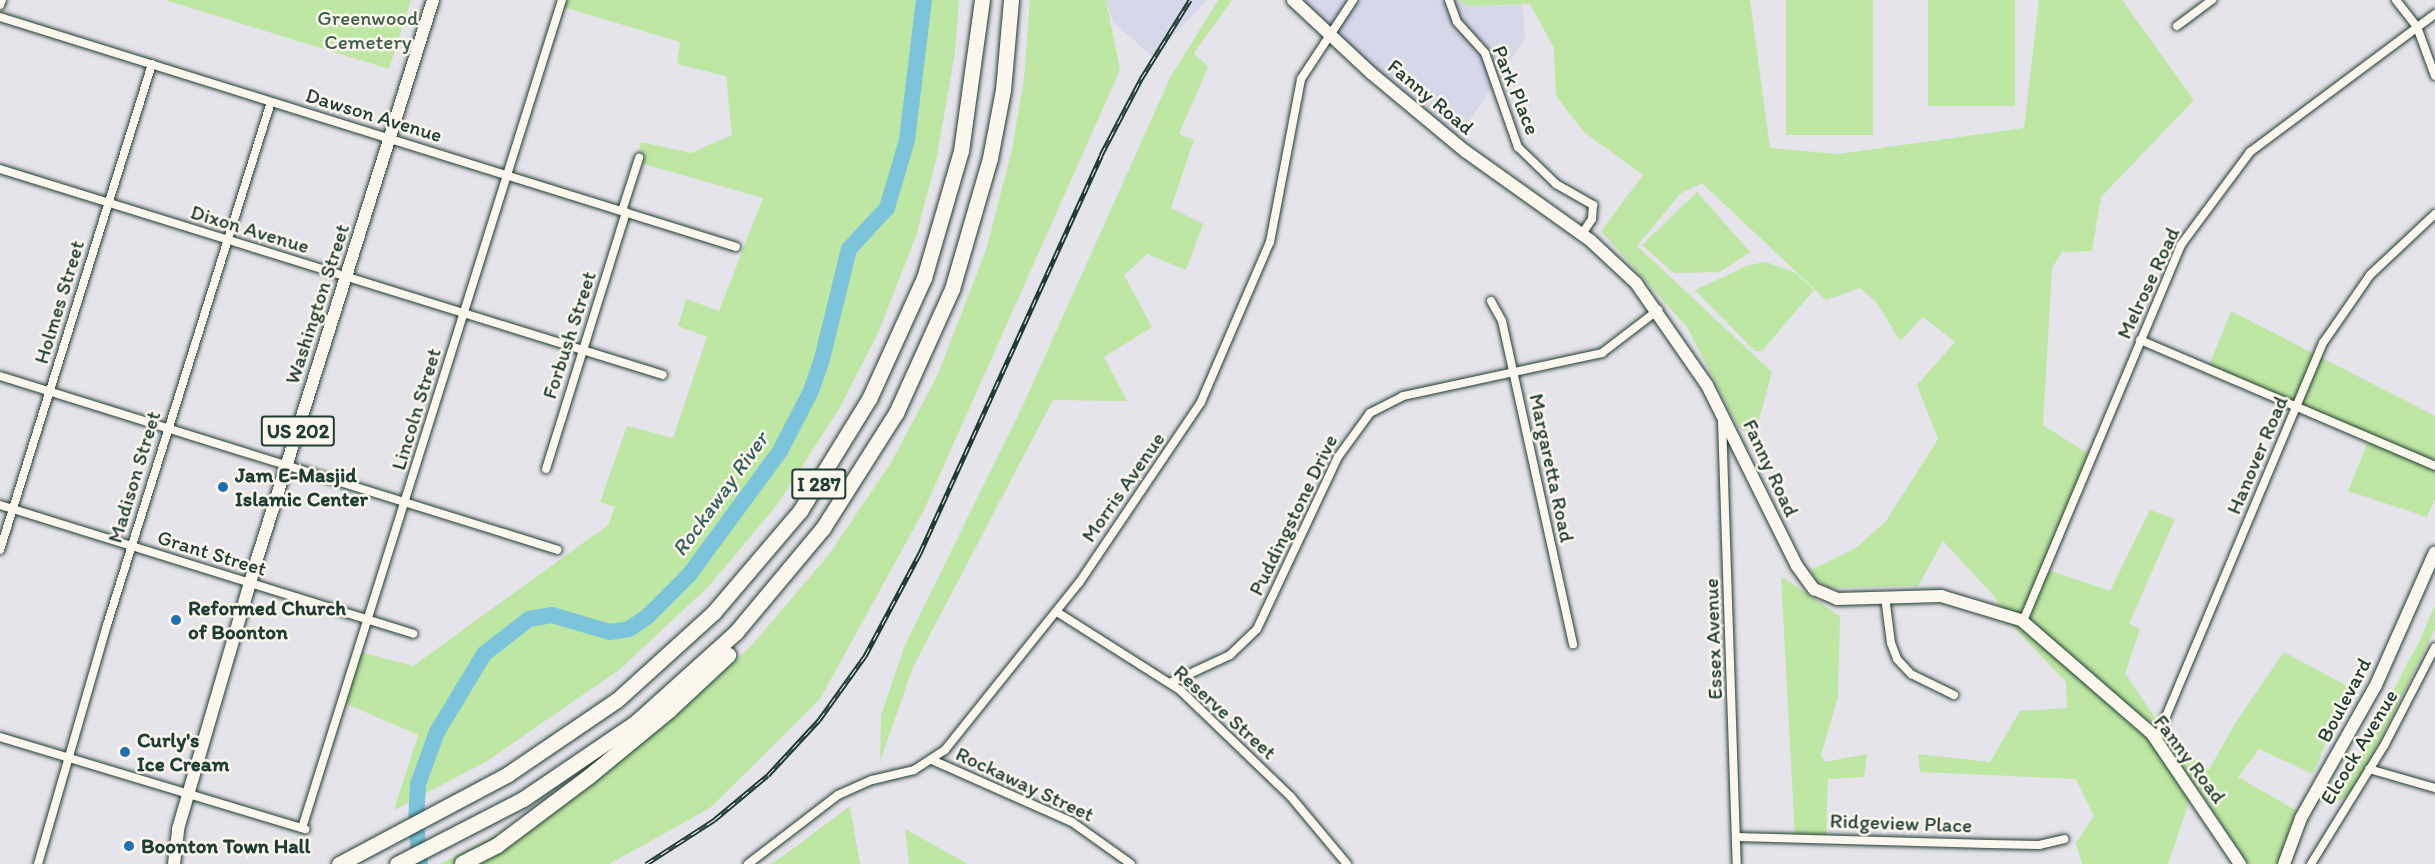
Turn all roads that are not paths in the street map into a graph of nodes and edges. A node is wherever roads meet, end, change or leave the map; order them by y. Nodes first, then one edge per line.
1 (2, 0) edge
2 (433, 0) edge
3 (562, 0) edge
4 (982, 0) edge
5 (1011, 0) edge
6 (1293, 0) edge
7 (1353, 0) edge
8 (1449, 0) edge
9 (2212, 0) edge
10 (2396, 0) edge
11 (0, 5) edge
12 (2435, 14) edge
13 (0, 17) edge
14 (2177, 26) dead end
15 (2417, 27) junction
16 (1330, 36) junction
17 (152, 64) junction
18 (2435, 76) edge
19 (271, 102) junction
20 (390, 139) junction
21 (639, 158) dead end
22 (0, 169) edge
23 (507, 175) junction
24 (109, 203) junction
25 (624, 212) junction
26 (2435, 214) edge
27 (1582, 234) junction
28 (226, 240) junction
29 (736, 248) dead end
30 (345, 278) junction
31 (1491, 301) dead end
32 (1658, 310) junction
33 (464, 314) junction
34 (2140, 340) junction
35 (582, 352) junction
36 (1513, 370) junction
37 (663, 375) dead end
38 (0, 376) edge
39 (50, 392) junction
40 (2297, 407) junction
41 (1722, 412) junction
42 (168, 428) junction
43 (287, 465) junction
44 (2435, 466) edge
45 (546, 469) dead end
46 (862, 471) junction
47 (406, 502) junction
48 (0, 505) edge
49 (13, 509) junction
50 (131, 547) junction
51 (0, 550) edge
52 (558, 550) dead end
53 (2435, 552) edge
54 (250, 584) junction
55 (1885, 597) junction
56 (1057, 612) junction
57 (369, 620) junction
58 (2023, 621) junction
59 (413, 633) dead end
60 (1573, 644) dead end
61 (2435, 647) edge
62 (1170, 683) junction
63 (1954, 695) dead end
64 (0, 737) edge
65 (2156, 740) junction
66 (68, 758) junction
67 (932, 760) junction
68 (2369, 769) junction
69 (2435, 788) edge
70 (189, 795) junction
71 (1737, 837) junction
72 (2064, 839) dead end
73 (38, 864) edge
74 (174, 864) edge
75 (339, 864) edge
76 (398, 864) edge
77 (461, 864) edge
78 (748, 864) edge
79 (1131, 864) edge
80 (1346, 864) edge
81 (1737, 864) edge
82 (2240, 864) edge
83 (2284, 864) edge
84 (2311, 864) edge

1 - 11 street
2 - 20 main road, Washington Street / US 202
3 - 23 street, Lincoln Street
4 - 75 highway, I 287
5 - 46 highway, I 287
6 - 16 main road, Fanny Road
7 - 16 street, Morris Avenue
8 - 27 street, Park Place
9 - 14 street
10 - 15 street
12 - 15 street, Melrose Road
13 - 17 street, Dawson Avenue
15 - 18 street
15 - 34 street, Melrose Road
16 - 27 main road, Fanny Road
16 - 56 street, Morris Avenue
17 - 19 street, Dawson Avenue
17 - 24 street, Holmes Street
19 - 20 street, Dawson Avenue
19 - 28 street, Madison Street
20 - 23 street, Dawson Avenue
20 - 30 main road, Washington Street / US 202
21 - 25 street, Forbush Street
22 - 24 street, Dixon Avenue
23 - 25 street, Dawson Avenue
23 - 33 street, Lincoln Street
24 - 28 street, Dixon Avenue
24 - 39 street, Holmes Street
25 - 29 street, Dawson Avenue
25 - 35 street, Forbush Street
26 - 40 street, Hanover Road
27 - 32 main road, Fanny Road
28 - 30 street, Dixon Avenue
28 - 42 street, Madison Street
30 - 33 street, Dixon Avenue
30 - 43 main road, Washington Street / US 202
31 - 36 street, Margaretta Road
32 - 36 street, Puddingstone Drive
32 - 41 main road, Fanny Road
33 - 35 street, Dixon Avenue
33 - 47 street, Lincoln Street
34 - 40 street
34 - 58 street, Melrose Road
35 - 37 street, Dixon Avenue
35 - 45 street, Forbush Street
36 - 60 street, Margaretta Road
36 - 62 street, Puddingstone Drive
38 - 39 street
39 - 42 street
39 - 49 street, Holmes Street
40 - 44 street
40 - 65 street, Hanover Road
41 - 55 main road, Fanny Road
41 - 71 street, Essex Avenue
42 - 43 street
42 - 50 street, Madison Street
43 - 47 street
43 - 54 main road, Washington Street / US 202
46 - 76 highway, I 287
46 - 77 highway
47 - 52 street
47 - 57 street, Lincoln Street
48 - 49 street, Grant Street
49 - 50 street, Grant Street
49 - 51 street, Holmes Street
50 - 54 street, Grant Street
50 - 66 street, Madison Street
53 - 83 main road, Boulevard
54 - 57 street, Grant Street
54 - 70 main road, Washington Street / US 202
55 - 58 main road, Fanny Road
55 - 63 street
56 - 62 street, Reserve Street
56 - 67 street, Morris Avenue
57 - 59 street, Grant Street
57 - 70 street, Lincoln Street
58 - 65 main road, Fanny Road
61 - 68 street, Elcock Avenue
62 - 80 street, Reserve Street
64 - 66 street
65 - 82 main road, Fanny Road
66 - 70 street
66 - 73 street, Madison Street
67 - 78 street, Morris Avenue
67 - 79 street, Rockaway Street
68 - 69 street
68 - 84 street, Elcock Avenue
70 - 74 main road, Washington Street / US 202
71 - 72 street, Ridgeview Place
71 - 81 street, Essex Avenue

